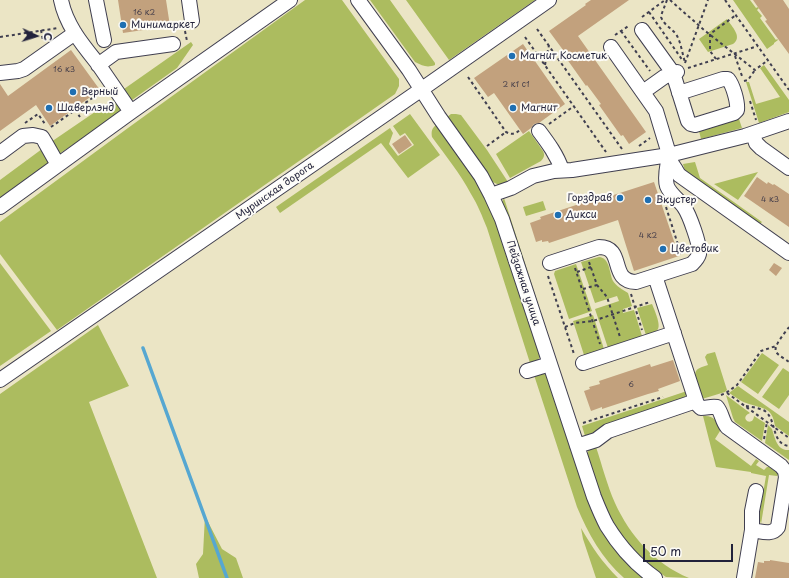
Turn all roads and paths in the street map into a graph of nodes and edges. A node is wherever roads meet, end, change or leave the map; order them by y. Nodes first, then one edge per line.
1 (61, 0) edge
2 (96, 0) edge
3 (189, 0) edge
4 (290, 0) edge
5 (358, 0) edge
6 (549, 0) edge
7 (669, 0) edge
8 (708, 0) edge
9 (725, 0) edge
10 (648, 12) dead end
11 (736, 15) junction
12 (192, 22) dead end
13 (699, 25) junction
14 (537, 29) dead end
15 (72, 30) junction
16 (642, 30) dead end
17 (621, 31) dead end
18 (710, 34) junction
19 (0, 37) edge
20 (525, 37) dead end
21 (104, 40) dead end
22 (173, 44) dead end
23 (549, 45) junction
24 (758, 46) junction
25 (611, 47) dead end
26 (734, 54) junction
27 (716, 59) junction
28 (768, 60) junction
29 (98, 65) junction
30 (545, 66) junction
31 (678, 69) junction
32 (755, 70) junction
33 (0, 73) edge
34 (468, 77) dead end
35 (744, 81) dead end
36 (657, 82) junction
37 (106, 88) dead end
38 (422, 90) junction
39 (789, 90) edge
40 (643, 92) junction
41 (679, 93) dead end
42 (574, 106) junction
43 (75, 110) junction
44 (131, 112) junction
45 (80, 117) dead end
46 (789, 121) edge
47 (48, 129) dead end
48 (520, 130) dead end
49 (539, 131) joint
50 (506, 132) junction
51 (753, 134) junction
52 (487, 146) dead end
53 (622, 149) dead end
54 (0, 153) edge
55 (670, 155) junction
56 (614, 164) junction
57 (58, 165) junction
58 (789, 168) edge
59 (562, 170) junction
60 (492, 195) junction
61 (665, 205) dead end
62 (0, 207) edge
63 (586, 252) junction
64 (789, 253) edge
65 (571, 256) junction
66 (591, 267) junction
67 (681, 267) junction
68 (549, 270) joint
69 (577, 272) junction
70 (655, 276) junction
71 (630, 282) junction
72 (597, 285) junction
73 (582, 289) junction
74 (663, 298) junction
75 (635, 307) junction
76 (613, 314) junction
77 (593, 321) junction
78 (565, 327) junction
79 (789, 327) edge
80 (674, 333) junction
81 (646, 342) junction
82 (776, 346) junction
83 (624, 350) junction
84 (604, 356) junction
85 (579, 359) joint
86 (789, 362) edge
87 (550, 364) junction
88 (527, 371) dead end
89 (0, 380) edge
90 (726, 393) junction
91 (670, 395) dead end
92 (696, 401) junction
93 (744, 406) junction
94 (717, 407) junction
95 (579, 424) dead end
96 (774, 427) junction
97 (789, 438) edge
98 (577, 446) junction
99 (789, 446) edge
100 (756, 491) dead end
101 (752, 530) junction
102 (655, 578) edge
103 (744, 578) edge

1 - 15 street
2 - 21 street
3 - 12 street
4 - 44 street
5 - 38 street, Пейзажная улица
6 - 38 street, Муринская дорога
7 - 13 path
7 - 31 path
8 - 13 path
9 - 11 path
10 - 31 path
11 - 18 path
11 - 24 path
13 - 18 path
13 - 31 path
14 - 23 path
15 - 19 path
15 - 29 street
15 - 33 street
16 - 31 street
17 - 36 path
18 - 26 path
18 - 27 path
20 - 30 path
22 - 29 street
23 - 30 path
23 - 53 path
24 - 26 path
24 - 28 path
25 - 40 street
26 - 27 path
26 - 32 path
27 - 31 path
28 - 32 path
28 - 39 path
29 - 44 street
30 - 42 path
31 - 36 street
31 - 41 street
32 - 35 path
34 - 50 path
36 - 40 street
37 - 43 path
38 - 60 street, Пейзажная улица
38 - 89 street, Муринская дорога
40 - 55 street
42 - 49 path
42 - 56 path
43 - 45 path
43 - 47 path
44 - 57 street
46 - 51 street
48 - 50 path
49 - 59 street
50 - 52 path
51 - 55 street
51 - 58 street
54 - 57 street
55 - 56 street
55 - 64 street
55 - 67 street
56 - 59 street
57 - 62 street
59 - 60 street
60 - 87 street, Пейзажная улица
61 - 67 path
63 - 65 street
63 - 66 path
63 - 71 street
65 - 68 street
65 - 69 path
66 - 69 path
66 - 72 path
67 - 70 street
68 - 78 path
69 - 73 path
70 - 71 street
70 - 74 street
71 - 75 path
72 - 73 path
72 - 76 path
73 - 77 path
74 - 75 path
74 - 80 street
75 - 76 path
75 - 81 path
76 - 77 path
76 - 83 path
77 - 78 path
77 - 84 path
78 - 85 path
79 - 82 path
80 - 81 street
80 - 92 street
81 - 83 street
82 - 86 path
82 - 90 path
83 - 84 street
84 - 85 street
87 - 88 street
87 - 98 street, Пейзажная улица
90 - 93 path
90 - 94 path
91 - 95 path
92 - 94 street
92 - 98 street
93 - 96 path
93 - 96 path
94 - 101 street
96 - 97 path
96 - 99 path
98 - 102 street, Пейзажная улица
100 - 101 street
101 - 103 street

